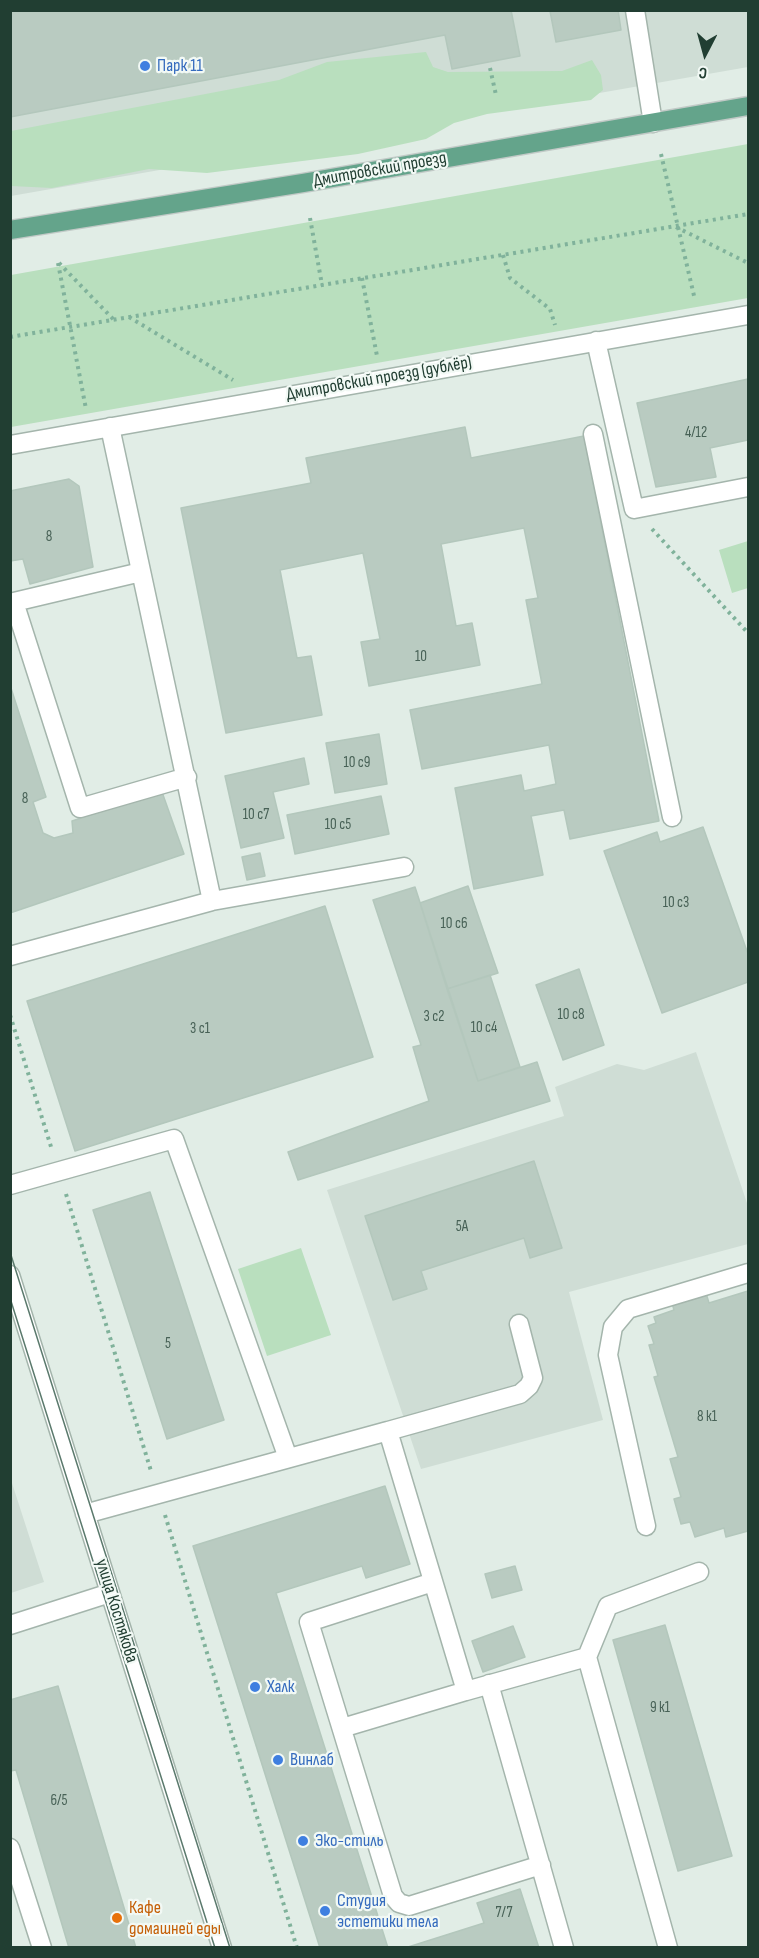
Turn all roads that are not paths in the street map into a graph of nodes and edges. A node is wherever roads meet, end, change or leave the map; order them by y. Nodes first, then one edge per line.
1 (635, 10) edge
2 (748, 106) edge
3 (653, 123) junction
4 (10, 230) edge
5 (748, 315) edge
6 (596, 341) junction
7 (110, 427) junction
8 (593, 434) dead end
9 (10, 445) edge
10 (748, 487) edge
11 (141, 572) junction
12 (187, 777) junction
13 (672, 817) dead end
14 (404, 867) dead end
15 (212, 900) junction
16 (10, 957) edge
17 (10, 1185) edge
18 (748, 1273) edge
19 (10, 1275) edge
20 (519, 1324) dead end
21 (388, 1431) junction
22 (288, 1458) junction
23 (86, 1514) junction
24 (646, 1526) dead end
25 (699, 1572) dead end
26 (433, 1582) junction
27 (110, 1593) junction
28 (10, 1625) edge
29 (587, 1657) junction
30 (489, 1684) junction
31 (466, 1691) junction
32 (342, 1728) junction
33 (10, 1848) edge
34 (541, 1866) junction
35 (42, 1947) edge
36 (222, 1947) edge
37 (564, 1947) edge
38 (668, 1947) edge

1 - 3 street
2 - 3 main road, Дмитровский проезд
3 - 4 main road, Дмитровский проезд
5 - 6 street, Дмитровский проезд (дублёр)
6 - 7 street, Дмитровский проезд (дублёр)
6 - 10 street
7 - 9 street, Дмитровский проезд (дублёр)
7 - 11 street
8 - 13 street
11 - 12 street
11 - 12 street
12 - 15 street
14 - 15 street
15 - 16 street
17 - 22 street
18 - 24 street
19 - 23 street, улица Костякова
20 - 21 street
21 - 22 street
21 - 26 street
22 - 23 street
23 - 27 street, улица Костякова
25 - 29 street
26 - 31 street
26 - 32 street
27 - 28 street
27 - 36 street, улица Костякова
29 - 30 street
29 - 38 street
30 - 31 street
30 - 34 street
31 - 32 street
32 - 34 street
33 - 35 street
34 - 37 street

